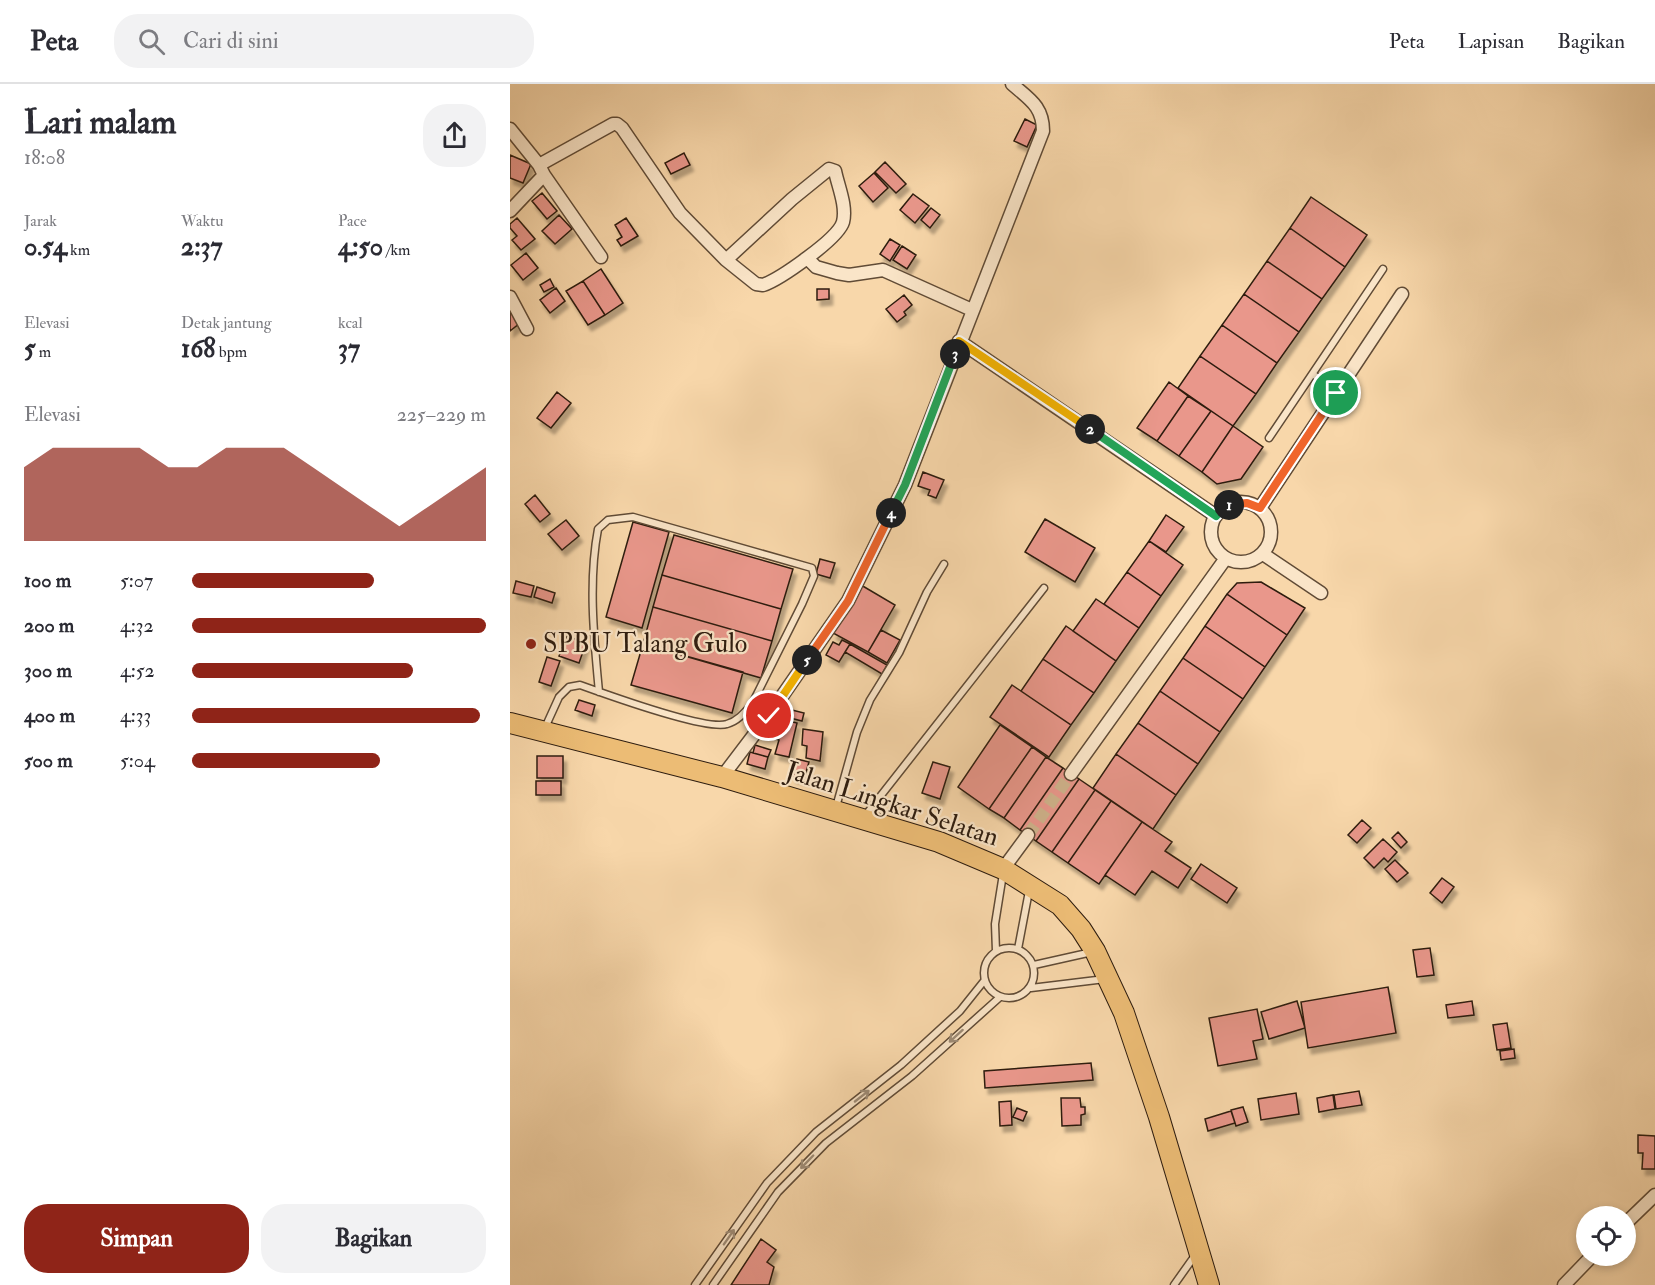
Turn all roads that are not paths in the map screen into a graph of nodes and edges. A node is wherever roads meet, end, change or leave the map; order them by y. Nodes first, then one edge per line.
1 (1012, 84) edge
2 (510, 129) edge
3 (541, 170) junction
4 (510, 211) edge
5 (601, 257) dead end
6 (807, 258) junction
7 (726, 260) junction
8 (1383, 269) dead end
9 (1402, 294) dead end
10 (510, 297) edge
11 (972, 310) junction
12 (527, 329) dead end
13 (959, 341) junction
14 (1312, 374) junction
15 (1336, 393) junction
16 (1269, 438) dead end
17 (1260, 508) junction
18 (1216, 516) junction
19 (1263, 554) junction
20 (1226, 558) junction
21 (944, 564) dead end
22 (1044, 588) dead end
23 (1321, 593) dead end
24 (599, 692) junction
25 (510, 723) edge
26 (543, 732) junction
27 (1071, 774) tunnel mouth
28 (722, 777) junction
29 (835, 811) junction
30 (862, 820) junction
31 (1028, 835) tunnel mouth
32 (1004, 869) junction
33 (1030, 885) junction
34 (1018, 949) junction
35 (996, 951) junction
36 (1095, 951) junction
37 (1034, 965) junction
38 (1109, 979) junction
39 (984, 981) junction
40 (1031, 987) junction
41 (1000, 997) junction
42 (1655, 1195) edge
43 (1636, 1213) edge
44 (1199, 1249) junction
45 (1582, 1266) edge
46 (696, 1285) edge
47 (713, 1285) edge
48 (1174, 1285) edge
49 (1209, 1285) edge
50 (1564, 1285) edge

1 - 11 street
2 - 3 street
3 - 4 street
3 - 5 street
3 - 7 street
6 - 7 street
6 - 7 street
6 - 11 street
8 - 14 lane
9 - 15 street
10 - 12 street
11 - 13 street
13 - 18 street
13 - 28 street
14 - 15 lane
14 - 16 lane
15 - 17 street
17 - 18 street
17 - 19 street
18 - 20 street
19 - 20 street
19 - 23 street
20 - 27 street
21 - 29 lane
22 - 30 lane
24 - 24 lane
24 - 26 lane
25 - 26 highway, Jalan Lingkar Selatan
26 - 28 highway, Jalan Lingkar Selatan
28 - 29 highway, Jalan Lingkar Selatan
29 - 30 highway, Jalan Lingkar Selatan
30 - 32 highway, Jalan Lingkar Selatan
31 - 32 street
32 - 33 highway, Jalan Lingkar Selatan
32 - 35 lane
33 - 34 lane
33 - 36 highway, Jalan Lingkar Selatan
34 - 35 lane
34 - 37 lane
35 - 39 lane
36 - 37 lane
36 - 38 highway, Jalan Lingkar Selatan
37 - 40 lane
38 - 40 lane
38 - 44 highway, Jalan Lingkar Selatan
39 - 41 lane
46 -> 39 lane
40 - 41 lane
41 -> 47 lane
42 - 43 street
44 - 48 lane
44 - 49 highway, Jalan Lingkar Selatan
45 - 50 street

